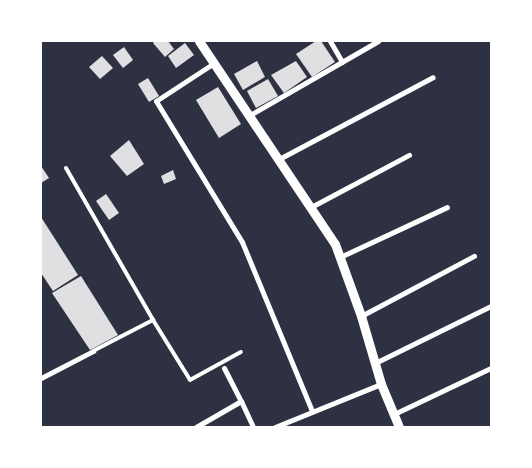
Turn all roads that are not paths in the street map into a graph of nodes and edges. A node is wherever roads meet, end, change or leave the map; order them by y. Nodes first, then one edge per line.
1 (199, 41) edge
2 (330, 41) edge
3 (378, 41) edge
4 (342, 62) junction
5 (215, 63) junction
6 (433, 77) dead end
7 (250, 115) junction
8 (409, 155) dead end
9 (279, 159) junction
10 (66, 168) dead end
11 (447, 207) dead end
12 (311, 208) junction
13 (474, 256) dead end
14 (340, 258) junction
15 (491, 306) edge
16 (361, 316) junction
17 (153, 320) junction
18 (93, 351) joint
19 (241, 352) dead end
20 (375, 363) junction
21 (223, 366) junction
22 (491, 368) edge
23 (41, 378) edge
24 (382, 384) junction
25 (241, 401) junction
26 (312, 411) junction
27 (394, 414) junction
28 (196, 427) edge
29 (253, 427) edge
30 (275, 427) edge
31 (398, 427) edge

1 - 5 street
2 - 4 street
3 - 4 street
4 - 7 street
5 - 7 street
5 - 26 street
6 - 9 street
7 - 9 street
8 - 12 street
9 - 12 street
10 - 17 lane
11 - 14 street
12 - 14 street
13 - 16 street
14 - 16 street
15 - 20 street
16 - 20 street
17 - 18 lane
17 - 21 lane
18 - 23 street
19 - 21 lane
20 - 24 street
21 - 25 street
22 - 27 street
24 - 26 street
24 - 27 street
25 - 28 street
25 - 29 street
26 - 30 street
27 - 31 street

